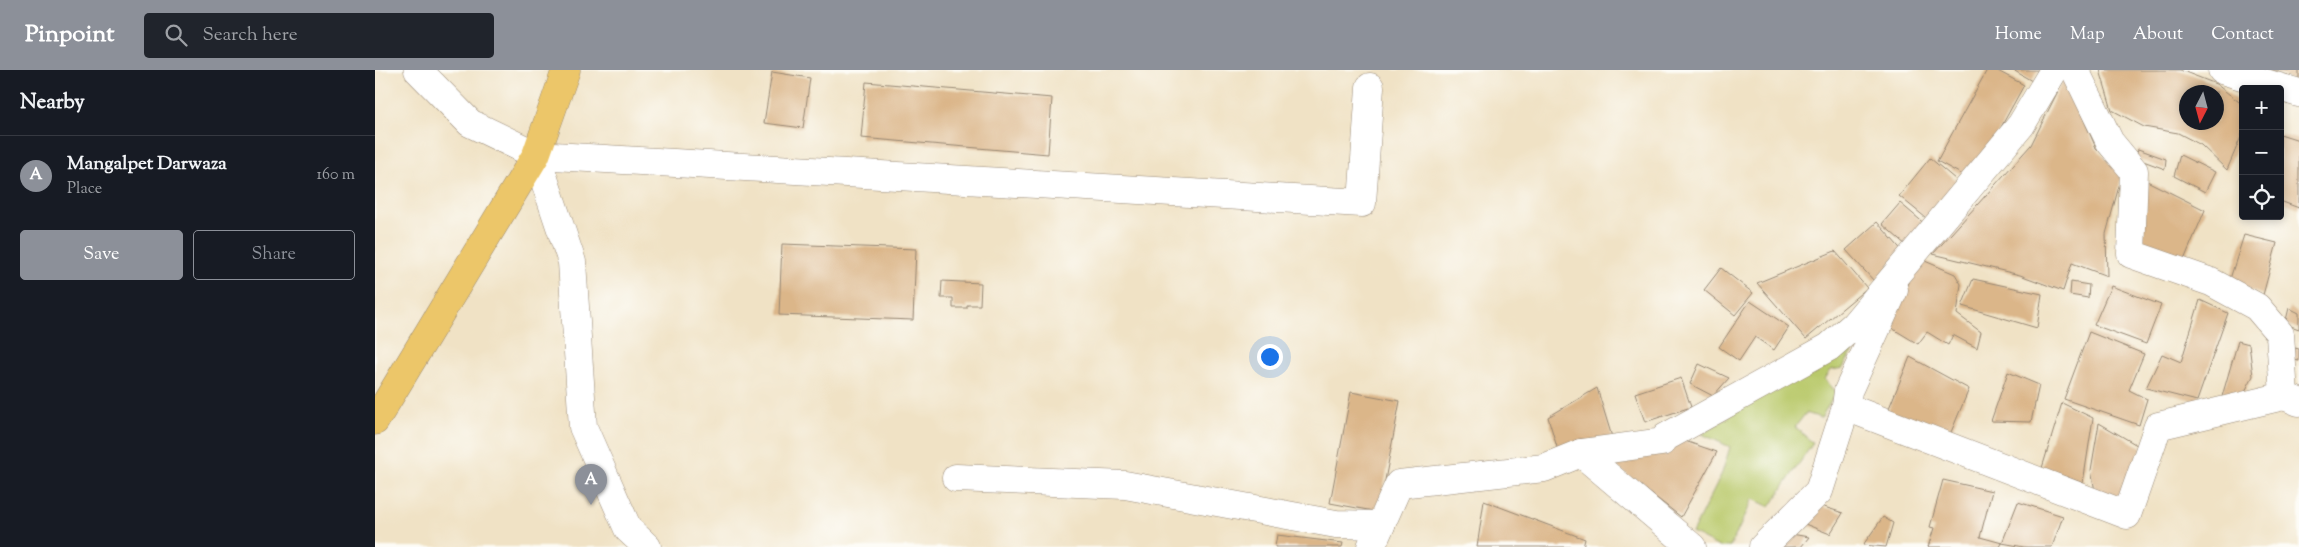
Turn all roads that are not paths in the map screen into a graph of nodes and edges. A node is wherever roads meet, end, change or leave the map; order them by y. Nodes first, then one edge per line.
1 (418, 70) edge
2 (565, 70) edge
3 (2054, 70) edge
4 (2075, 70) edge
5 (2222, 70) edge
6 (1370, 87) dead end
7 (2299, 94) edge
8 (536, 155) junction
9 (1915, 252) junction
10 (2292, 399) edge
11 (1846, 407) junction
12 (375, 421) edge
13 (1581, 453) junction
14 (956, 478) dead end
15 (1376, 536) edge
16 (647, 547) edge
17 (1692, 547) edge
18 (1763, 547) edge

1 - 8 street
2 - 8 main road
3 - 9 street
4 - 10 street
5 - 7 street
6 - 8 street
8 - 12 main road
8 - 16 street
9 - 11 street
9 - 13 street
10 - 11 street
11 - 18 street
13 - 15 street
13 - 17 street
14 - 15 street

